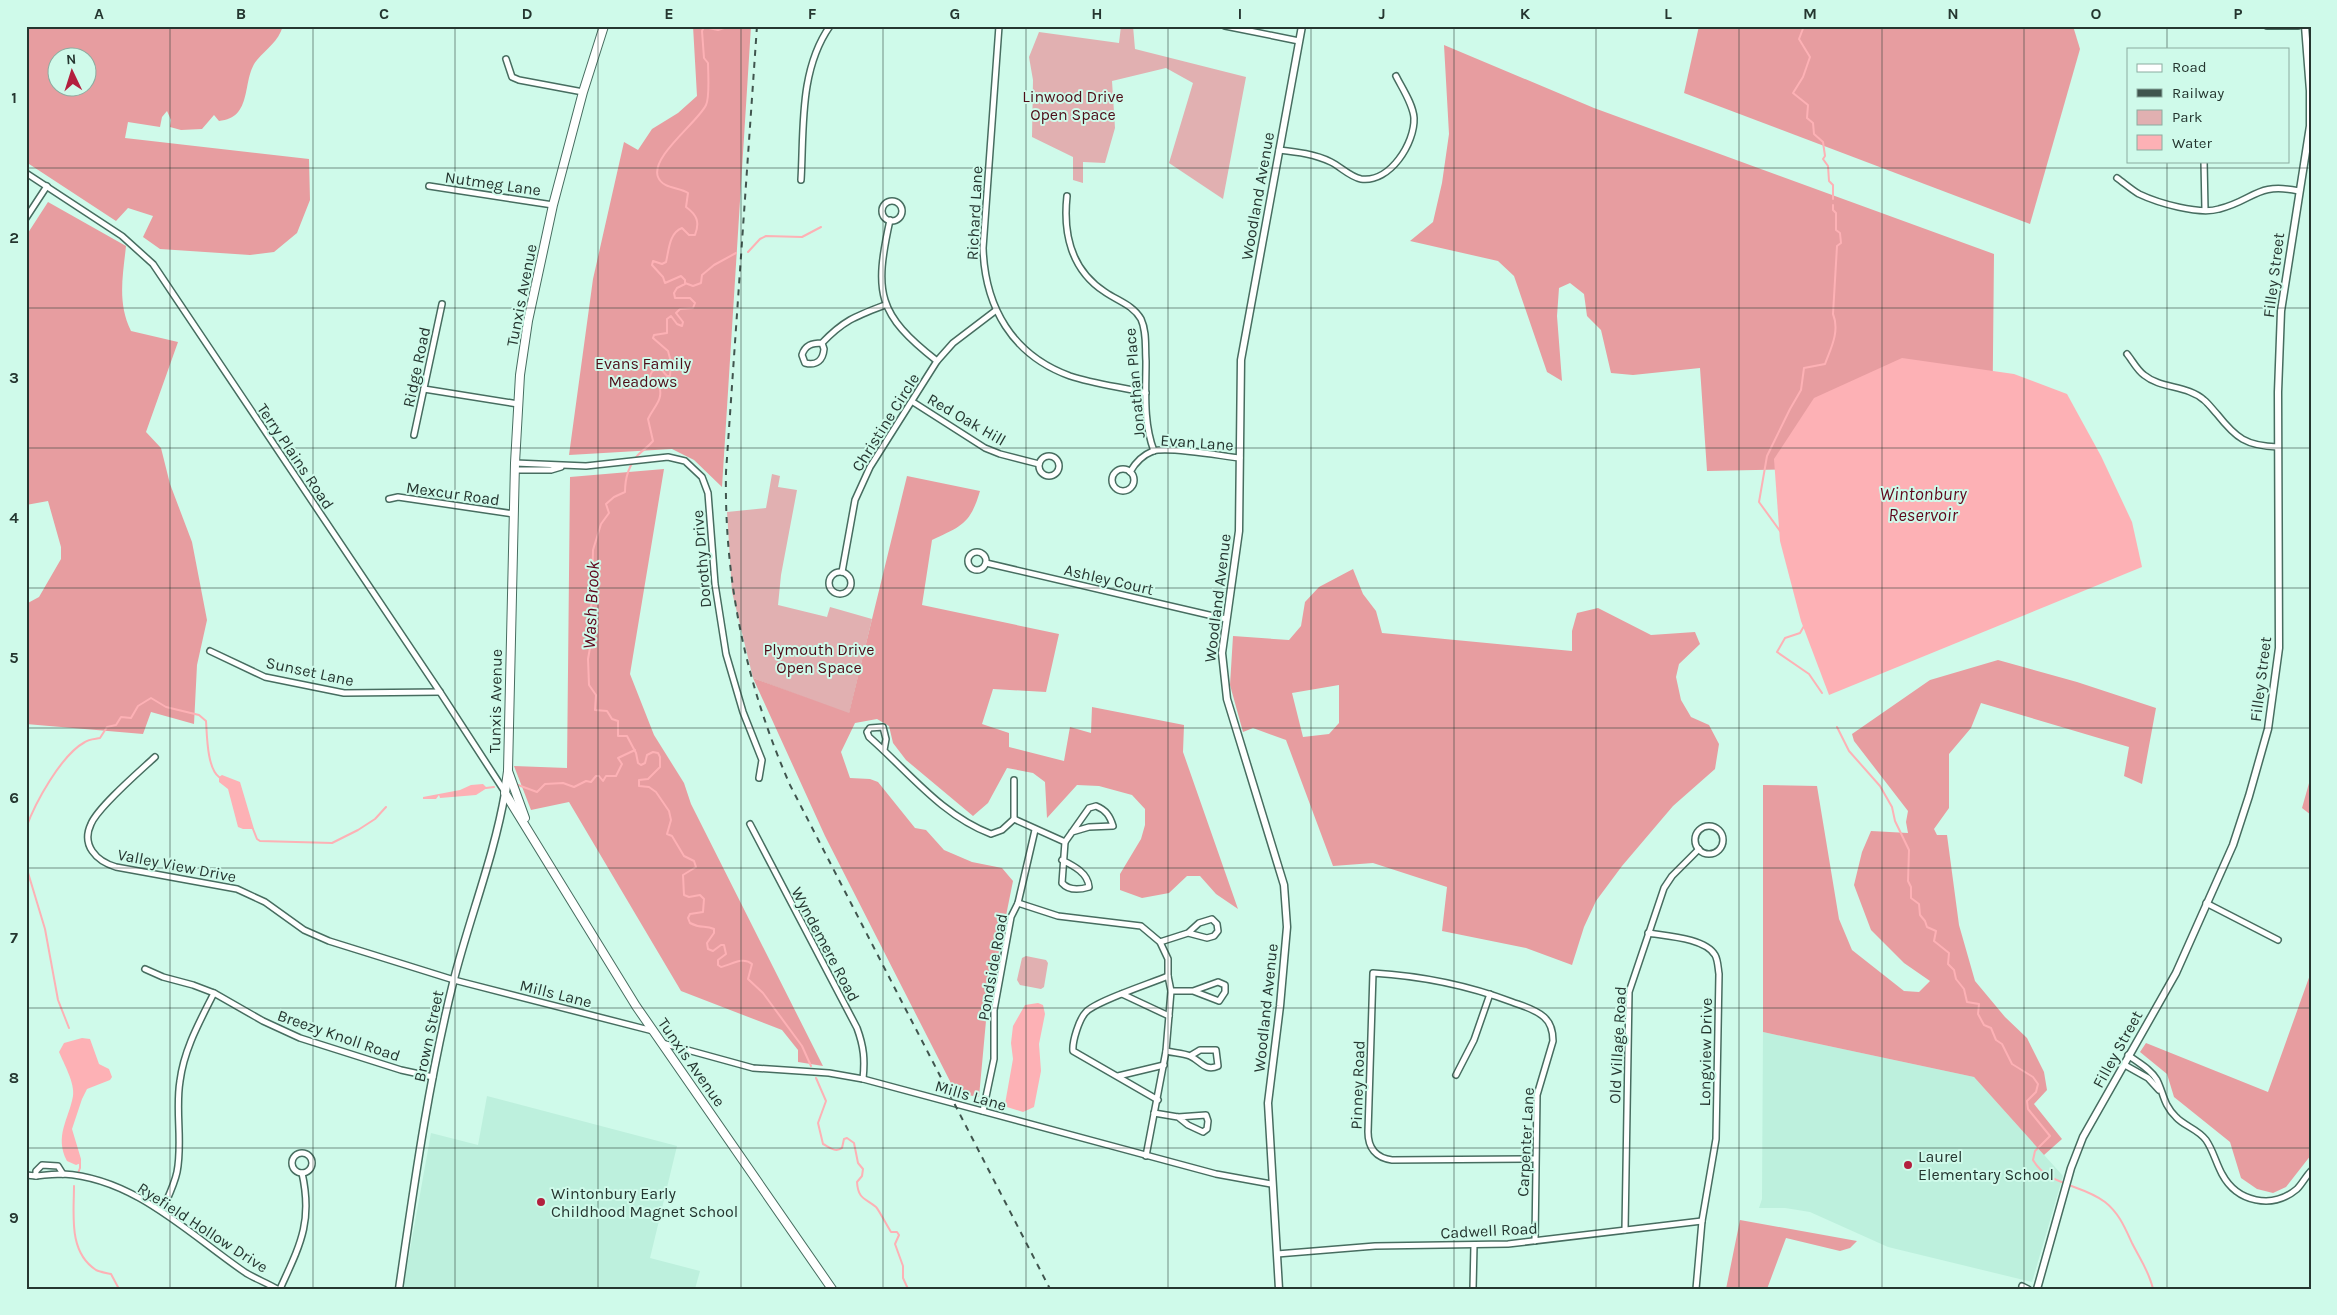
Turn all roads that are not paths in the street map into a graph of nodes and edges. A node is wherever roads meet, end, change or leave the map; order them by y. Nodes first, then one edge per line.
1 (604, 26) edge
2 (830, 26) edge
3 (999, 26) edge
4 (1225, 26) edge
5 (1302, 26) edge
6 (2267, 26) edge
7 (2298, 26) edge
8 (2305, 26) edge
9 (1299, 41) junction
10 (506, 60) dead end
11 (1396, 76) dead end
12 (583, 92) junction
13 (1279, 150) junction
14 (2204, 162) edge
15 (26, 173) edge
16 (2117, 178) dead end
17 (802, 180) dead end
18 (47, 186) junction
19 (429, 186) dead end
20 (2299, 192) junction
21 (1067, 196) dead end
22 (554, 205) junction
23 (2205, 210) junction
24 (26, 218) edge
25 (890, 220) dead end
26 (442, 304) dead end
27 (885, 305) junction
28 (996, 311) junction
29 (822, 343) junction
30 (2128, 354) dead end
31 (937, 361) junction
32 (424, 389) junction
33 (1146, 393) junction
34 (913, 402) junction
35 (518, 404) junction
36 (414, 435) dead end
37 (2278, 447) junction
38 (1154, 451) junction
39 (1240, 458) junction
40 (1039, 464) junction
41 (515, 467) junction
42 (1130, 472) junction
43 (389, 499) dead end
44 (514, 514) junction
45 (986, 563) dead end
46 (842, 572) junction
47 (1226, 618) junction
48 (210, 650) dead end
49 (440, 692) junction
50 (884, 750) junction
51 (155, 757) dead end
52 (508, 771) junction
53 (759, 778) dead end
54 (1014, 780) dead end
55 (505, 793) junction
56 (1014, 819) junction
57 (750, 824) dead end
58 (1035, 830) junction
59 (1072, 832) junction
60 (533, 840) junction
61 (1065, 842) junction
62 (1699, 849) junction
63 (1062, 860) junction
64 (1018, 903) junction
65 (2206, 903) junction
66 (1188, 933) junction
67 (1648, 933) junction
68 (2278, 940) dead end
69 (1160, 942) junction
70 (144, 969) dead end
71 (1373, 973) joint
72 (1168, 976) junction
73 (454, 980) junction
74 (1171, 991) junction
75 (1193, 991) junction
76 (214, 993) junction
77 (1122, 994) junction
78 (1490, 994) junction
79 (1169, 1016) junction
80 (653, 1031) junction
81 (661, 1043) junction
82 (1166, 1052) junction
83 (2128, 1055) junction
84 (1190, 1056) junction
85 (2123, 1064) junction
86 (1164, 1065) junction
87 (1456, 1075) dead end
88 (1118, 1076) junction
89 (433, 1077) junction
90 (863, 1079) junction
91 (2160, 1090) junction
92 (1158, 1100) junction
93 (983, 1111) junction
94 (1154, 1113) junction
95 (1178, 1117) junction
96 (1146, 1156) junction
97 (1536, 1159) junction
98 (2311, 1170) edge
99 (302, 1173) junction
100 (63, 1174) junction
101 (26, 1175) edge
102 (36, 1176) junction
103 (1271, 1184) junction
104 (162, 1211) junction
105 (1702, 1221) junction
106 (1625, 1230) junction
107 (1535, 1241) junction
108 (1474, 1245) junction
109 (1277, 1254) junction
110 (2022, 1286) dead end
111 (278, 1289) edge
112 (399, 1289) edge
113 (832, 1289) edge
114 (1279, 1289) edge
115 (1472, 1289) edge
116 (1696, 1289) edge
117 (2028, 1289) edge
118 (2037, 1289) edge

1 - 12 main road, Tunxis Avenue
2 - 17 street
3 - 28 street, Richard Lane
4 - 9 street
5 - 9 street, Woodland Avenue
6 - 7 street
8 - 20 street, Filley Street
9 - 13 street, Woodland Avenue
10 - 12 street
11 - 13 street
12 - 22 main road, Tunxis Avenue
13 - 39 street, Woodland Avenue
14 - 23 street
15 - 18 street, Terry Plains Road
16 - 23 street
18 - 24 street
18 - 49 street, Terry Plains Road
19 - 22 street, Nutmeg Lane
20 - 23 street
20 - 37 street, Filley Street
21 - 33 street, Jonathan Place
22 - 35 main road, Tunxis Avenue
25 - 27 street
26 - 32 street, Ridge Road
27 - 29 street
27 - 31 street
28 - 31 street, Christine Circle
28 - 33 street, Richard Lane
29 - 29 street
30 - 37 street
31 - 34 street, Christine Circle
32 - 35 street
32 - 36 street, Ridge Road
33 - 38 street, Jonathan Place
34 - 40 street, Red Oak Hill
34 - 46 street, Christine Circle
35 - 41 main road, Tunxis Avenue
37 - 65 street, Filley Street
38 - 39 street, Evan Lane
38 - 42 street, Evan Lane
39 - 47 street, Woodland Avenue
40 - 40 street, Red Oak Hill
41 - 44 main road, Tunxis Avenue
41 - 53 street, Dorothy Drive
42 - 42 street, Evan Lane
43 - 44 street, Mexcur Road
44 - 52 main road, Tunxis Avenue
45 - 47 street, Ashley Court
46 - 46 street, Christine Circle
47 - 103 street, Woodland Avenue
48 - 49 street, Sunset Lane
49 - 55 street, Terry Plains Road
50 - 50 street
50 - 56 street
51 - 73 street, Valley View Drive
52 - 55 main road, Tunxis Avenue
52 - 60 main road
54 - 56 street
55 - 60 main road, Tunxis Avenue
55 - 73 street, Brown Street
56 - 58 street
57 - 90 street, Wyndemere Road
58 - 61 street
58 - 64 street, Pondside Road
59 - 59 street
59 - 61 street
60 - 80 main road, Tunxis Avenue
61 - 63 street
62 - 62 street
62 - 67 street, Old Village Road
63 - 63 street
64 - 69 street
64 - 93 street, Pondside Road
65 - 68 street
65 - 83 street, Filley Street
66 - 66 street
66 - 69 street
67 - 105 street, Longview Drive
67 - 106 street, Old Village Road
69 - 72 street
70 - 76 street, Breezy Knoll Road
71 - 78 street, Carpenter Lane
71 - 97 street, Pinney Road
72 - 74 street
72 - 77 street
73 - 80 street, Mills Lane
73 - 89 street, Brown Street
74 - 75 street
74 - 79 street
75 - 75 street
76 - 89 street, Breezy Knoll Road
76 - 104 street
77 - 79 street
77 - 88 street
78 - 87 street
78 - 97 street, Carpenter Lane
79 - 82 street
80 - 81 main road, Tunxis Avenue
81 - 90 street, Mills Lane
81 - 113 main road, Tunxis Avenue
82 - 84 street
82 - 86 street
83 - 85 street, Filley Street
83 - 91 street
84 - 84 street
85 - 91 street
85 - 118 street, Filley Street
86 - 88 street
86 - 92 street
88 - 92 street
89 - 112 street, Brown Street
90 - 93 street, Mills Lane
91 - 98 street
92 - 94 street
93 - 96 street, Mills Lane
94 - 95 street
94 - 96 street
95 - 95 street
96 - 103 street, Mills Lane
97 - 107 street, Carpenter Lane
99 - 99 street
99 - 111 street
100 - 102 street
100 - 102 street
100 - 104 street, Ryefield Hollow Drive
101 - 102 street
103 - 109 street, Woodland Avenue
104 - 111 street, Ryefield Hollow Drive
105 - 106 street, Cadwell Road
105 - 116 street, Longview Drive
106 - 107 street, Cadwell Road
107 - 108 street, Cadwell Road
108 - 109 street, Cadwell Road
108 - 115 street
109 - 114 street, Woodland Avenue
110 - 117 street

